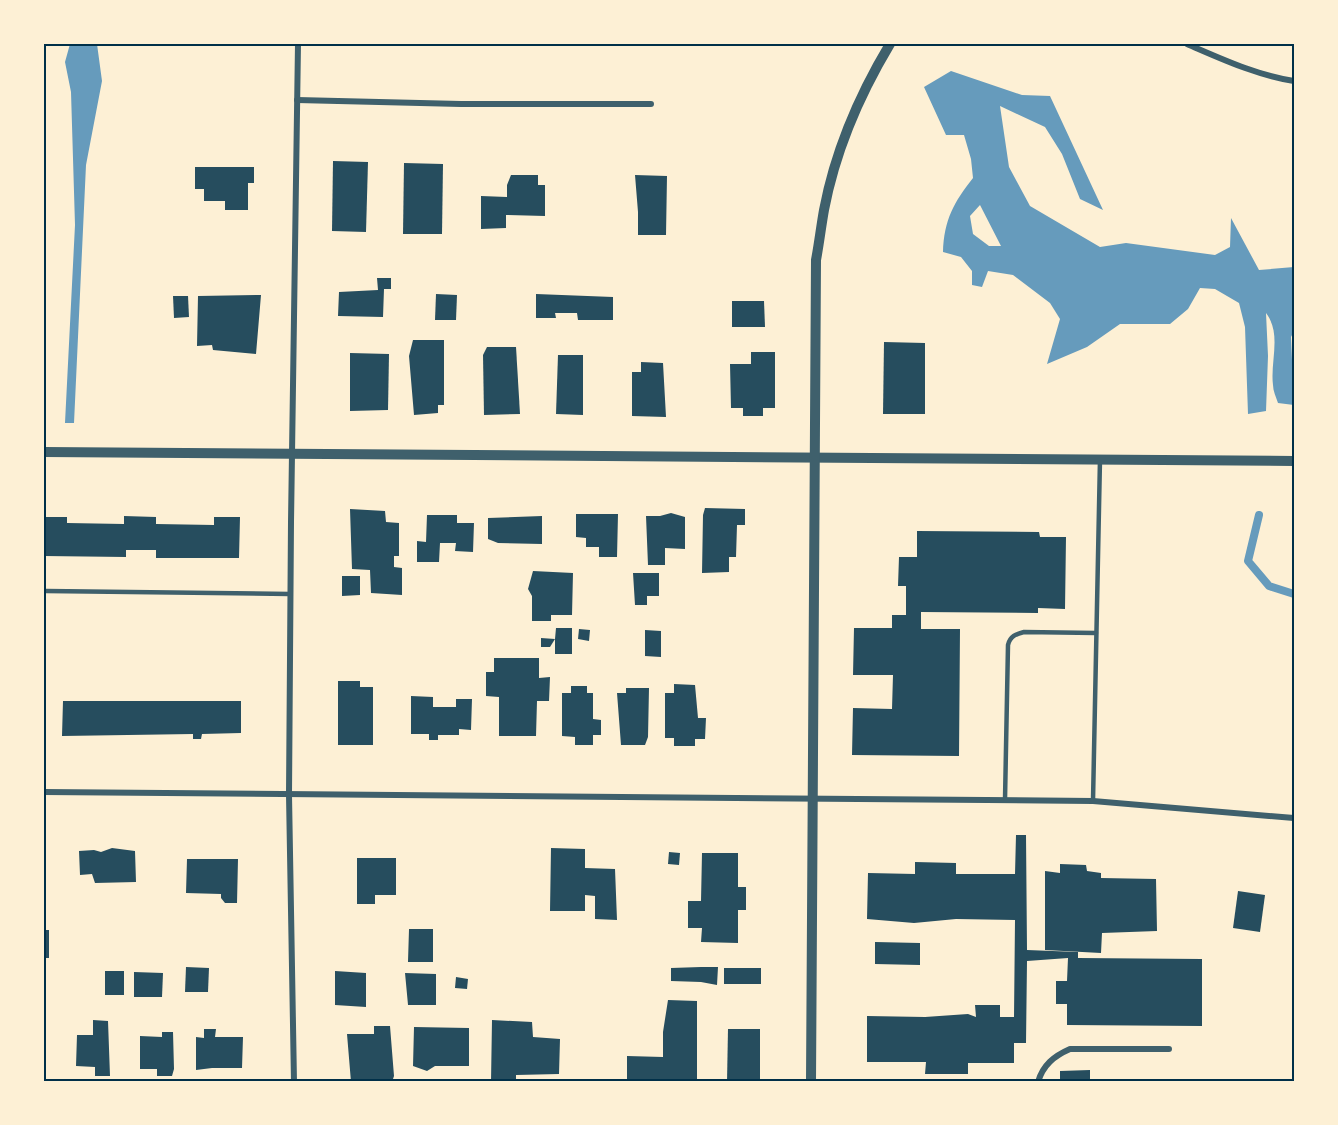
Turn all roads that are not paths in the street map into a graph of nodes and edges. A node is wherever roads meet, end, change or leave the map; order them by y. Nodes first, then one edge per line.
1 (298, 44) edge
2 (890, 44) edge
3 (1187, 44) edge
4 (1294, 81) edge
5 (297, 100) junction
6 (651, 104) dead end
7 (44, 452) edge
8 (293, 453) junction
9 (814, 456) junction
10 (1100, 459) junction
11 (1294, 461) edge
12 (46, 591) dead end
13 (290, 594) junction
14 (1096, 633) junction
15 (44, 792) edge
16 (290, 795) junction
17 (812, 798) junction
18 (1005, 800) junction
19 (1093, 801) junction
20 (1294, 818) edge
21 (1169, 1049) dead end
22 (294, 1082) edge
23 (811, 1082) edge
24 (1038, 1082) edge

1 - 5 street
2 - 9 street
3 - 4 street
5 - 6 street
5 - 8 street
7 - 8 street
8 - 9 street
8 - 13 street
9 - 10 street
9 - 17 street
10 - 11 street
10 - 14 lane
12 - 13 lane
13 - 16 street
14 - 18 lane
14 - 19 lane
15 - 16 street
16 - 17 street
16 - 22 street
17 - 18 street
17 - 23 street
18 - 19 street
19 - 20 street
21 - 24 street

